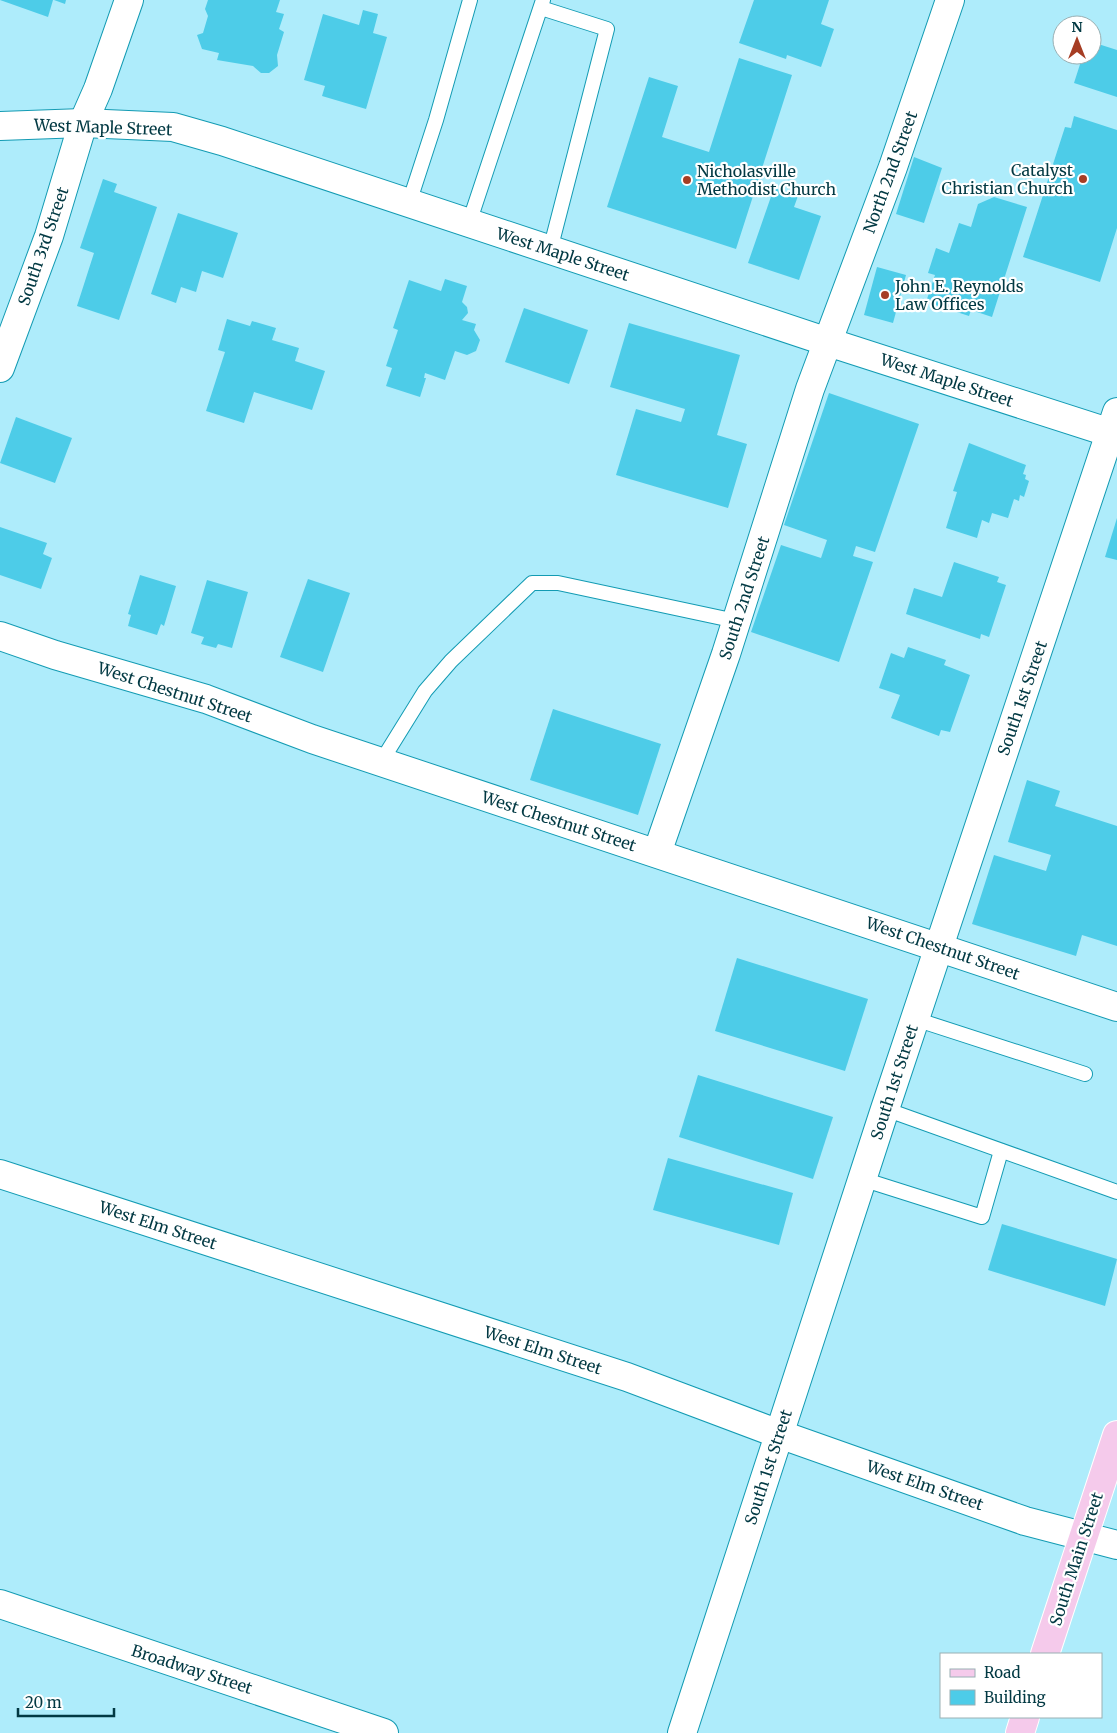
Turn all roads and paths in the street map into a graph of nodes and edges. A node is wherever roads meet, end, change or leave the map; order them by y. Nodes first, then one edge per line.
1 (129, 0) edge
2 (470, 0) edge
3 (950, 0) edge
4 (542, 4) edge
5 (83, 123) junction
6 (0, 126) edge
7 (409, 203) junction
8 (469, 223) junction
9 (550, 250) junction
10 (828, 342) junction
11 (0, 368) edge
12 (1115, 426) edge
13 (736, 621) junction
14 (0, 636) edge
15 (381, 762) junction
16 (657, 853) junction
17 (938, 946) junction
18 (1117, 1007) edge
19 (915, 1019) junction
20 (1085, 1074) dead end
21 (885, 1109) junction
22 (1001, 1151) junction
23 (0, 1174) edge
24 (862, 1179) junction
25 (1117, 1192) edge
26 (778, 1434) junction
27 (1117, 1435) edge
28 (1083, 1537) junction
29 (1117, 1545) edge
30 (0, 1604) edge
31 (1045, 1653) edge
32 (1025, 1718) edge
33 (345, 1727) edge
34 (384, 1733) edge
35 (682, 1733) edge
36 (1020, 1733) edge

1 - 5 street, South 3rd Street
2 - 7 lane
3 - 10 street, North 2nd Street
4 - 8 lane
4 - 9 lane
5 - 6 street, West Maple Street
5 - 7 street, West Maple Street
5 - 11 street, South 3rd Street
7 - 8 street, West Maple Street
8 - 9 street, West Maple Street
9 - 10 street, West Maple Street
10 - 12 street, West Maple Street
10 - 13 street, South 2nd Street
12 - 17 street, South 1st Street
13 - 15 lane
13 - 16 street, South 2nd Street
14 - 15 street, West Chestnut Street
15 - 16 street, West Chestnut Street
16 - 17 street, West Chestnut Street
17 - 18 street, West Chestnut Street
17 - 19 street, South 1st Street
19 - 20 lane
19 - 21 street, South 1st Street
21 - 22 lane
21 - 24 street, South 1st Street
22 - 24 lane
22 - 25 lane
23 - 26 street, West Elm Street
24 - 26 street, South 1st Street
26 - 28 street, West Elm Street
26 - 35 street, South 1st Street
27 - 28 main road, South Main Street
28 - 29 street, West Elm Street
28 - 31 main road, South Main Street
30 - 33 street, Broadway Street
32 - 36 main road
33 - 34 street, Broadway Street

